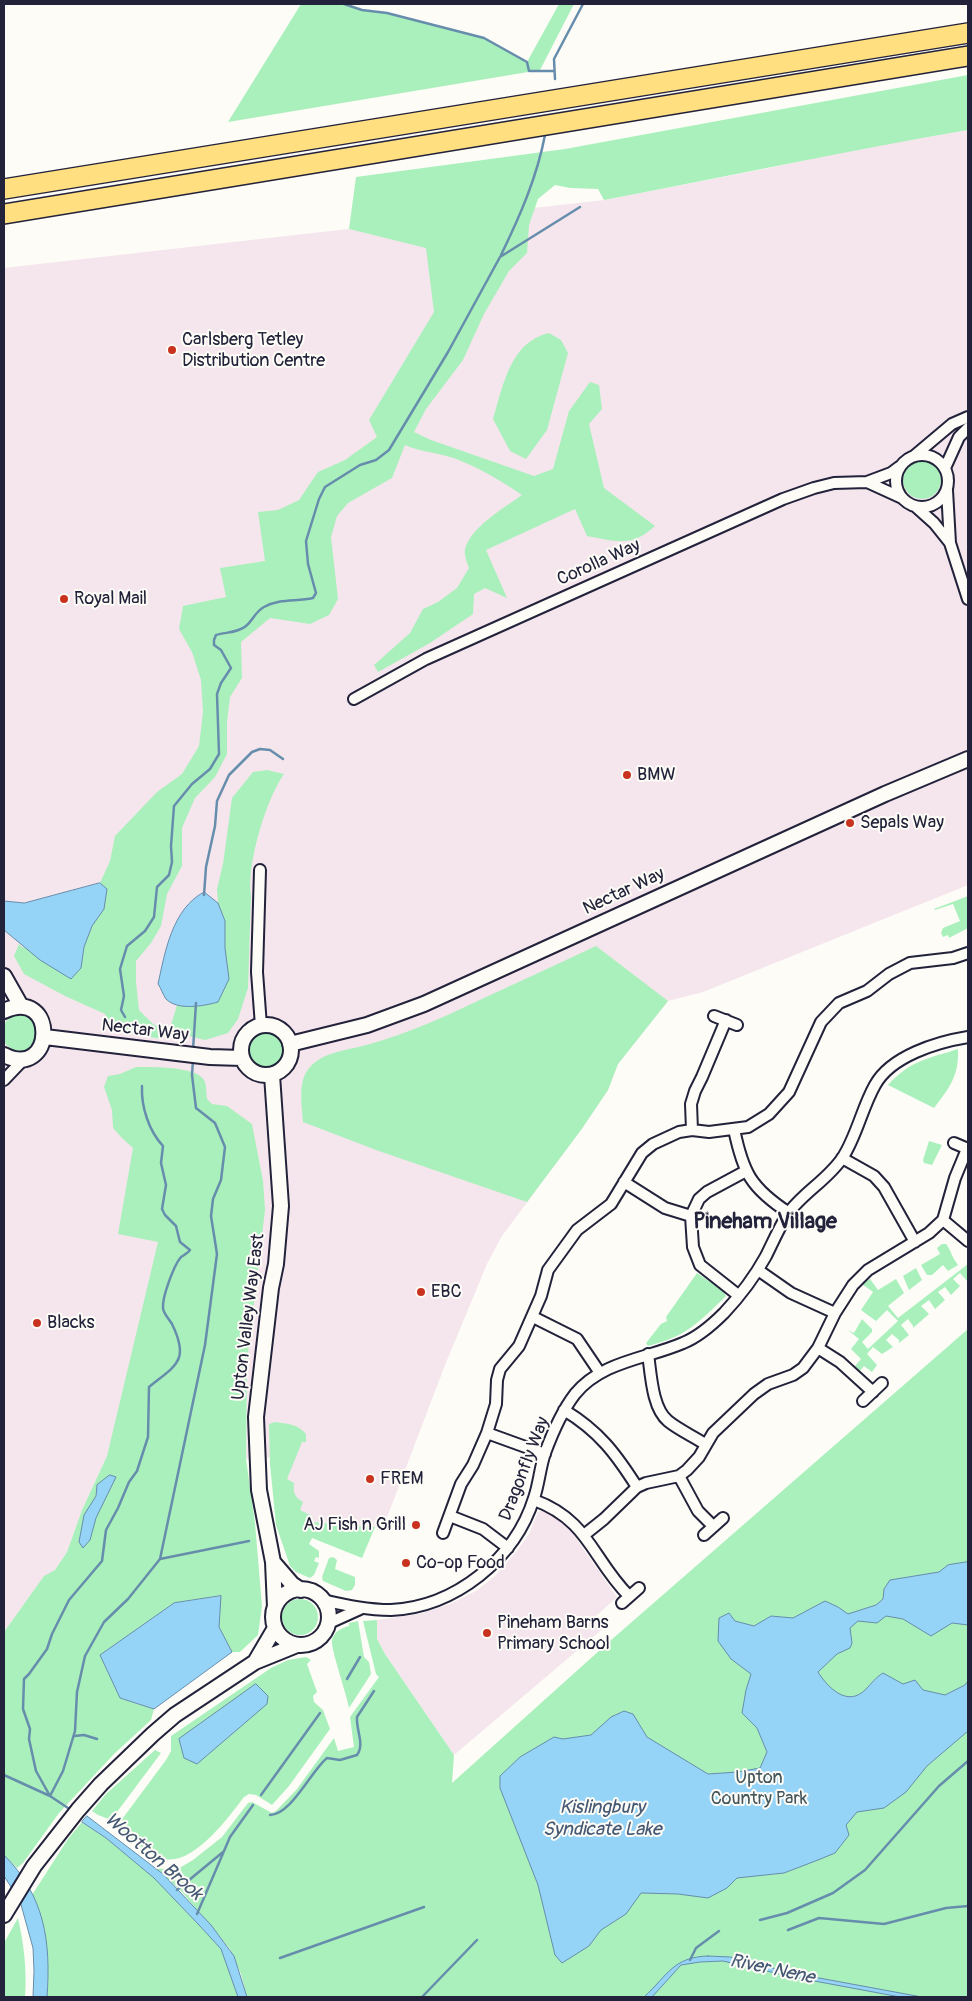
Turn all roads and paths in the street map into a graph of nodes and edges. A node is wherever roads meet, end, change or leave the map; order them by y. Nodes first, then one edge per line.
1 (968, 33) edge
2 (968, 56) edge
3 (4, 189) edge
4 (4, 214) edge
5 (968, 417) edge
6 (968, 428) edge
7 (914, 456) junction
8 (899, 467) junction
9 (945, 468) junction
10 (867, 482) junction
11 (946, 490) junction
12 (902, 498) junction
13 (915, 506) junction
14 (950, 543) junction
15 (968, 598) edge
16 (354, 698) dead end
17 (968, 759) edge
18 (260, 870) dead end
19 (968, 953) edge
20 (4, 976) edge
21 (21, 1006) junction
22 (4, 1010) edge
23 (714, 1016) dead end
24 (726, 1020) junction
25 (736, 1024) dead end
26 (261, 1026) junction
27 (45, 1036) junction
28 (968, 1037) edge
29 (290, 1044) junction
30 (4, 1055) edge
31 (242, 1058) junction
32 (24, 1059) junction
33 (272, 1074) junction
34 (4, 1080) edge
35 (734, 1129) junction
36 (692, 1130) junction
37 (954, 1143) dead end
38 (967, 1149) edge
39 (842, 1158) junction
40 (746, 1171) junction
41 (624, 1182) junction
42 (789, 1212) junction
43 (691, 1216) junction
44 (943, 1220) junction
45 (968, 1240) edge
46 (916, 1242) junction
47 (758, 1270) junction
48 (738, 1295) junction
49 (836, 1313) junction
50 (533, 1317) junction
51 (818, 1348) junction
52 (648, 1354) junction
53 (600, 1373) junction
54 (882, 1383) dead end
55 (873, 1392) junction
56 (863, 1401) dead end
57 (564, 1410) junction
58 (486, 1434) junction
59 (706, 1444) junction
60 (545, 1454) junction
61 (680, 1476) junction
62 (637, 1487) junction
63 (534, 1500) junction
64 (450, 1516) junction
65 (723, 1518) dead end
66 (713, 1526) junction
67 (442, 1533) dead end
68 (704, 1534) dead end
69 (584, 1535) junction
70 (508, 1548) junction
71 (273, 1562) junction
72 (639, 1588) dead end
73 (301, 1590) junction
74 (322, 1600) junction
75 (275, 1607) junction
76 (360, 1609) junction
77 (328, 1623) junction
78 (275, 1628) junction
79 (297, 1645) junction
80 (255, 1662) junction
81 (4, 1915) edge

1 - 3 highway
2 - 4 highway
5 - 7 street
6 - 9 street
7 - 8 street
7 - 9 street
8 - 10 street, Corolla Way
8 - 12 street
9 - 11 street
10 - 12 street, Corolla Way
10 - 16 street, Corolla Way
11 - 13 street
11 - 14 street
12 - 13 street
13 - 14 street
14 - 15 street
17 - 29 street, Nectar Way
18 - 26 street
19 - 35 street
20 - 21 street
21 - 22 street
21 - 27 street
23 - 24 street
24 - 25 street
24 - 36 street
26 - 29 street
26 - 31 street
27 - 31 street, Nectar Way
27 - 32 street
28 - 39 street, Dragonfly Way
29 - 33 street
30 - 32 street
31 - 33 street
32 - 34 street
33 - 71 street, Upton Valley Way East
35 - 36 street
35 - 40 street
36 - 41 street
37 - 38 street
38 - 44 street
39 - 42 street, Dragonfly Way
39 - 46 street
40 - 42 street
40 - 43 street
41 - 43 street
41 - 50 street
42 - 47 street, Dragonfly Way
43 - 48 street
44 - 45 street
44 - 46 street
46 - 49 street
47 - 48 street, Dragonfly Way
47 - 49 street
48 - 52 street, Dragonfly Way
49 - 51 street
50 - 53 street
50 - 58 street
51 - 55 street
51 - 59 street
52 - 53 street, Dragonfly Way
52 - 59 street
53 - 57 street, Dragonfly Way
54 - 55 street
55 - 56 street
57 - 60 street, Dragonfly Way
57 - 62 street
58 - 60 street
58 - 64 street
59 - 61 street
60 - 63 street, Dragonfly Way
61 - 62 street
61 - 66 street
62 - 69 street
63 - 69 street
63 - 70 street, Dragonfly Way
64 - 67 street
64 - 70 street
65 - 66 street
66 - 68 street
69 - 72 street
70 - 76 street, Dragonfly Way
71 - 73 street, Upton Valley Way East
71 - 75 street, Upton Valley Way East
73 - 74 street
73 - 75 street
74 - 76 street, Dragonfly Way
74 - 77 street
75 - 78 street
76 - 77 street, Dragonfly Way
77 - 79 street
78 - 79 street
78 - 80 street
79 - 80 street
80 - 81 street

